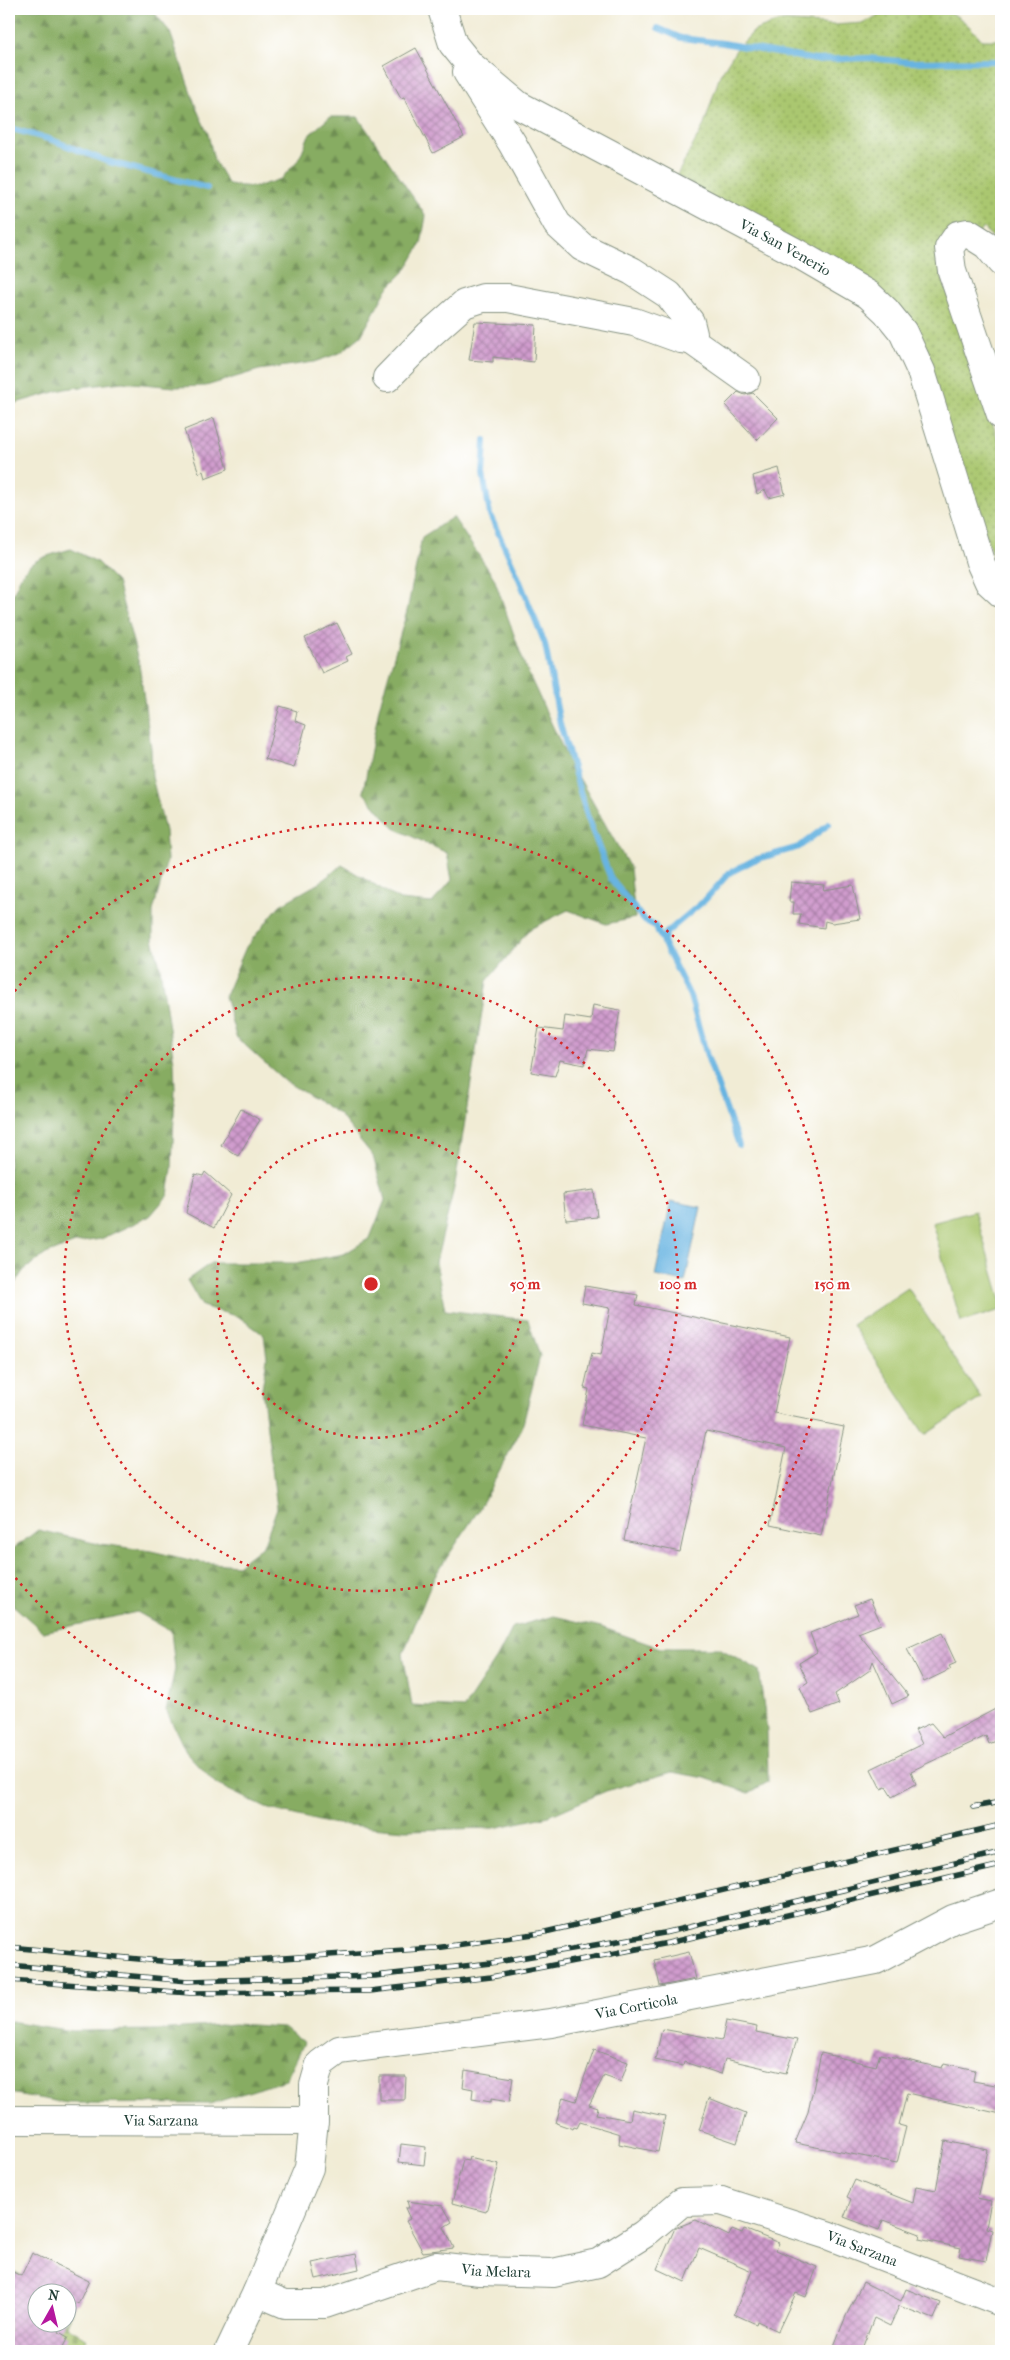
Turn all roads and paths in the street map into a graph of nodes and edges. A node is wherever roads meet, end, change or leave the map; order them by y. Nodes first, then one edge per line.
1 (442, 9) edge
2 (453, 44) junction
3 (1001, 262) edge
4 (690, 340) junction
5 (387, 378) dead end
6 (746, 379) dead end
7 (1001, 415) edge
8 (1001, 593) edge
9 (1001, 1903) edge
10 (9, 2120) edge
11 (314, 2121) junction
12 (721, 2201) joint
13 (258, 2292) junction
14 (1001, 2302) edge
15 (229, 2351) edge

1 - 2 street, Via San Venerio
2 - 4 street
2 - 8 street, Via San Venerio
3 - 7 street
4 - 5 street
4 - 6 street
9 - 11 street, Via Corticola
10 - 11 street, Via Sarzana
11 - 13 street, Via Corticola
12 - 13 street, Via Melara
12 - 14 street, Via Sarzana
13 - 15 street, Via Corticola

